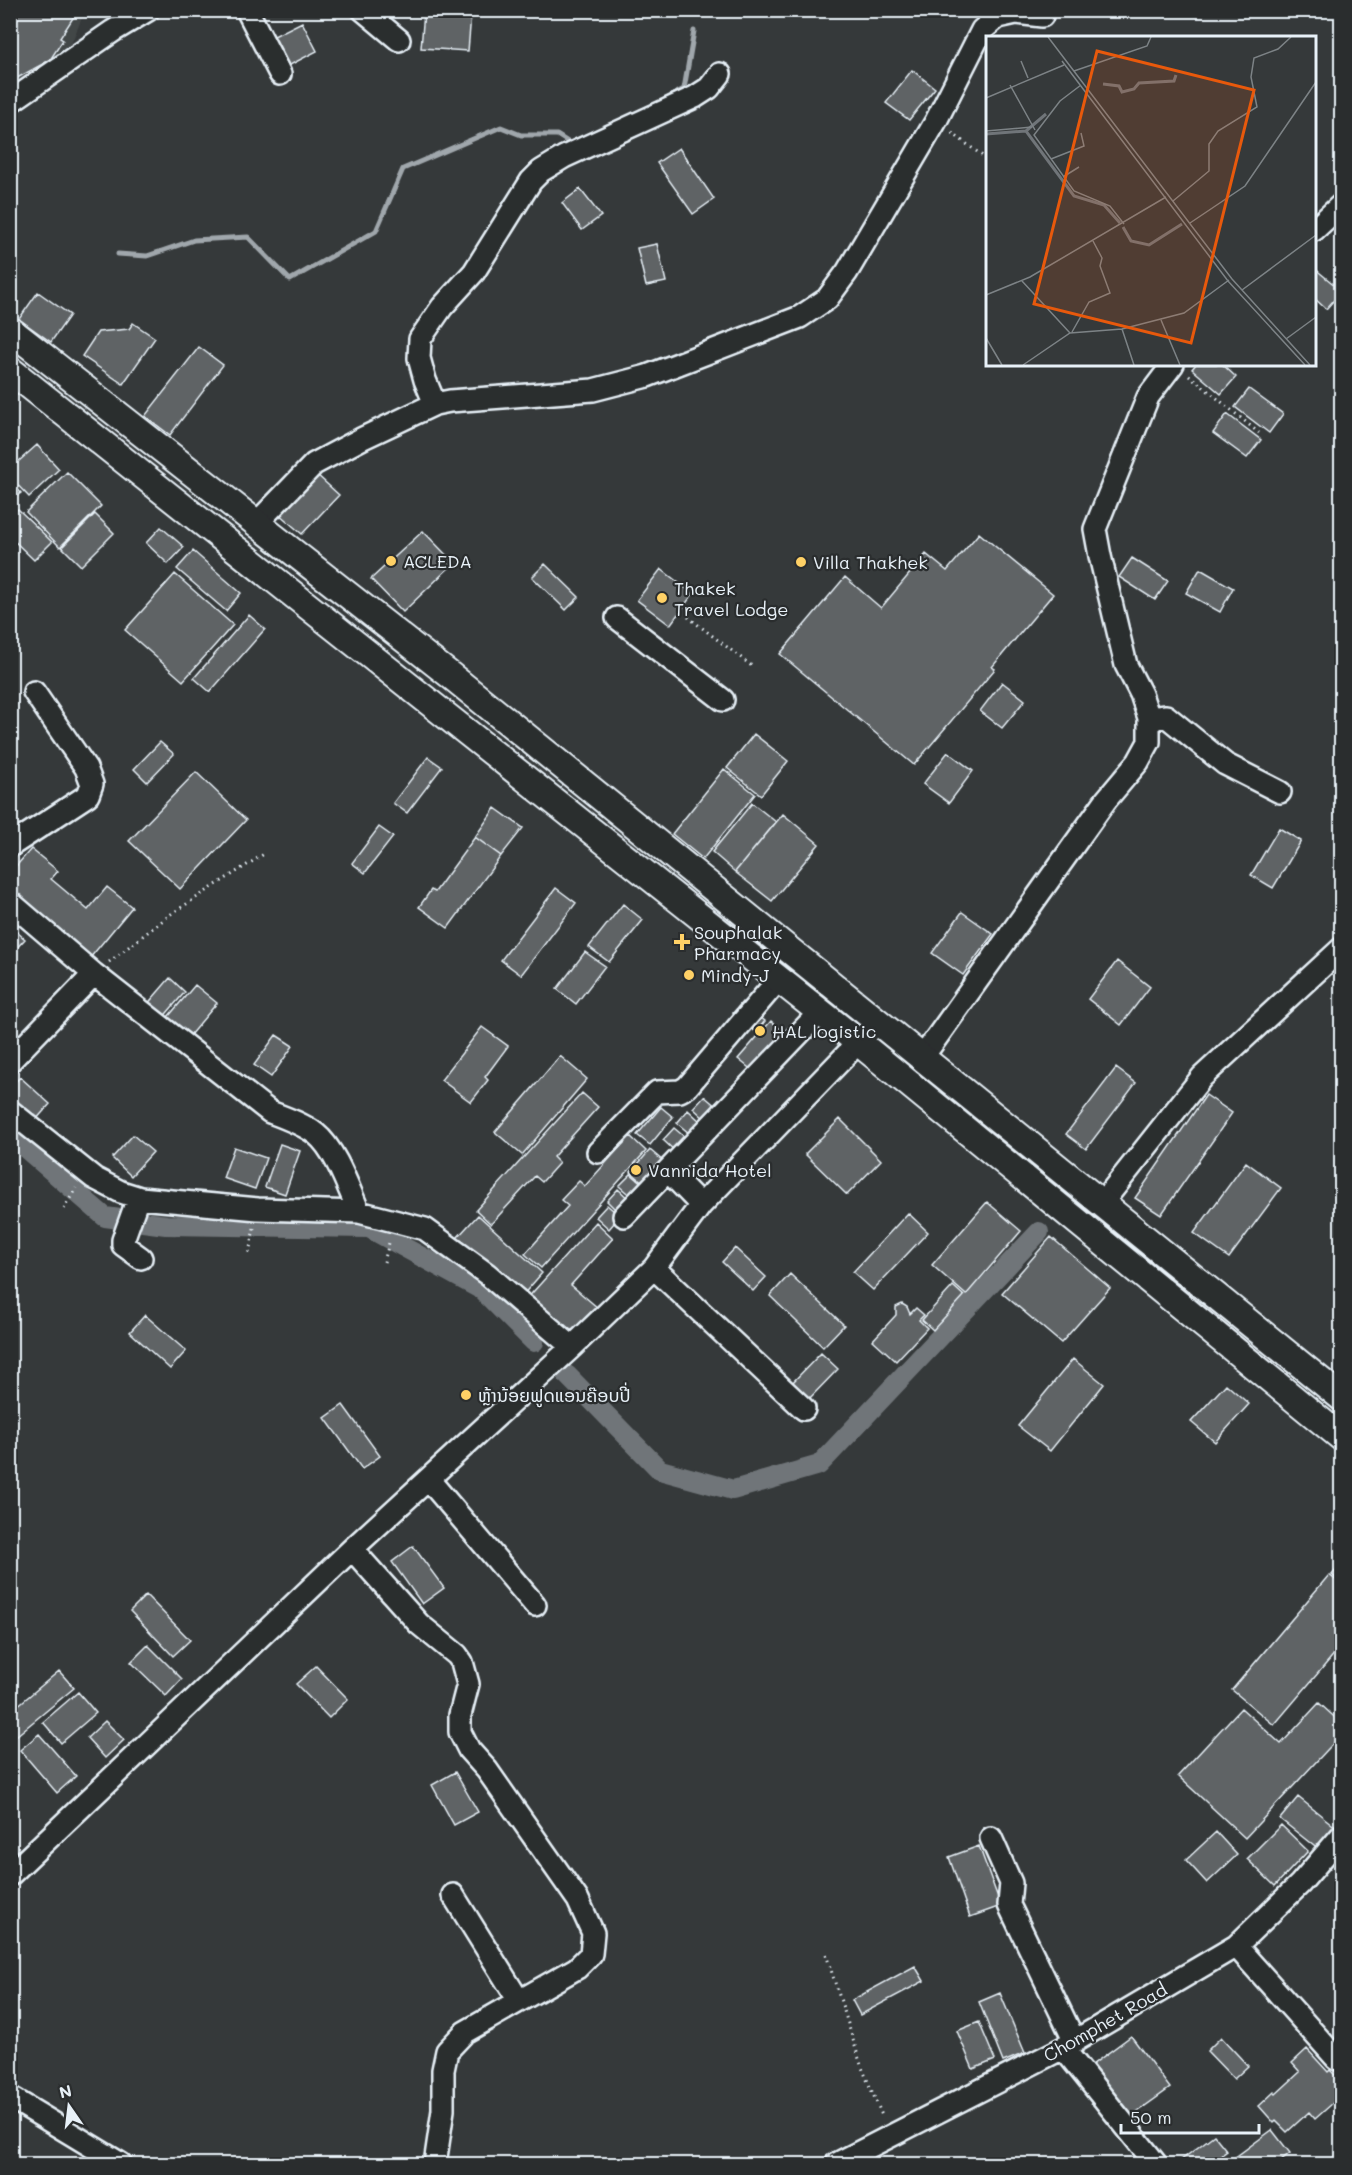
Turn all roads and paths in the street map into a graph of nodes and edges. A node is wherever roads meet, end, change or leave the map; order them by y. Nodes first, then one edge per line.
1 (148, 10) edge
2 (247, 10) edge
3 (363, 10) edge
4 (1042, 16) dead end
5 (112, 21) edge
6 (399, 40) dead end
7 (280, 74) dead end
8 (720, 74) dead end
9 (10, 102) edge
10 (936, 122) junction
11 (986, 159) edge
12 (1341, 204) edge
13 (1316, 228) edge
14 (10, 330) edge
15 (1178, 368) edge
16 (10, 370) edge
17 (435, 405) junction
18 (1259, 433) dead end
19 (256, 524) junction
20 (688, 616) dead end
21 (617, 618) dead end
22 (753, 668) dead end
23 (34, 692) dead end
24 (723, 700) dead end
25 (1149, 718) junction
26 (1280, 792) dead end
27 (10, 846) edge
28 (264, 854) dead end
29 (10, 902) edge
30 (1341, 948) edge
31 (94, 974) junction
32 (779, 979) junction
33 (820, 1012) junction
34 (878, 1022) junction
35 (858, 1042) junction
36 (922, 1058) junction
37 (10, 1061) edge
38 (10, 1111) edge
39 (598, 1152) dead end
40 (668, 1171) junction
41 (138, 1198) junction
42 (1102, 1203) junction
43 (701, 1204) junction
44 (258, 1209) junction
45 (359, 1212) junction
46 (624, 1216) dead end
47 (249, 1253) dead end
48 (141, 1258) dead end
49 (654, 1268) junction
50 (572, 1347) junction
51 (1341, 1398) edge
52 (804, 1409) dead end
53 (1341, 1438) edge
54 (429, 1480) junction
55 (352, 1549) junction
56 (535, 1605) dead end
57 (1341, 1835) edge
58 (992, 1838) dead end
59 (10, 1875) edge
60 (453, 1895) dead end
61 (1236, 1946) junction
62 (826, 1954) dead end
63 (519, 2001) junction
64 (1069, 2045) junction
65 (1341, 2060) edge
66 (10, 2097) edge
67 (891, 2137) junction
68 (121, 2164) edge
69 (435, 2164) edge
70 (836, 2164) edge
71 (1156, 2164) edge

1 - 5 street
2 - 7 street
3 - 6 street
4 - 10 street
5 - 9 street
8 - 17 street
10 - 11 path
10 - 17 street
12 - 13 street
14 - 19 main road
15 - 18 path
15 - 25 street
16 - 32 main road
17 - 19 street
19 - 34 main road
20 - 22 path
21 - 24 street
23 - 27 street
25 - 26 street
25 - 36 street
28 - 31 path
29 - 31 street
30 - 42 street
31 - 37 street
31 - 45 street
32 - 33 main road
32 - 39 street
33 - 35 main road
33 - 40 street
34 - 35 street
34 - 36 main road
35 - 43 street
35 - 53 main road
36 - 42 main road
38 - 41 street
40 - 43 street
40 - 46 street
41 - 44 street
41 - 48 street
42 - 51 main road
43 - 49 street
44 - 45 street
44 - 47 path
45 - 50 street
49 - 50 street
49 - 52 street
50 - 54 street
54 - 55 street
54 - 56 street
55 - 59 street
55 - 63 street
57 - 61 street, Chomphet Road
58 - 64 street
60 - 63 street
61 - 64 street, Chomphet Road
61 - 65 street
62 - 67 path
63 - 69 street
64 - 67 street, Chomphet Road
64 - 71 street
66 - 68 street
67 - 70 street, Chomphet Road

